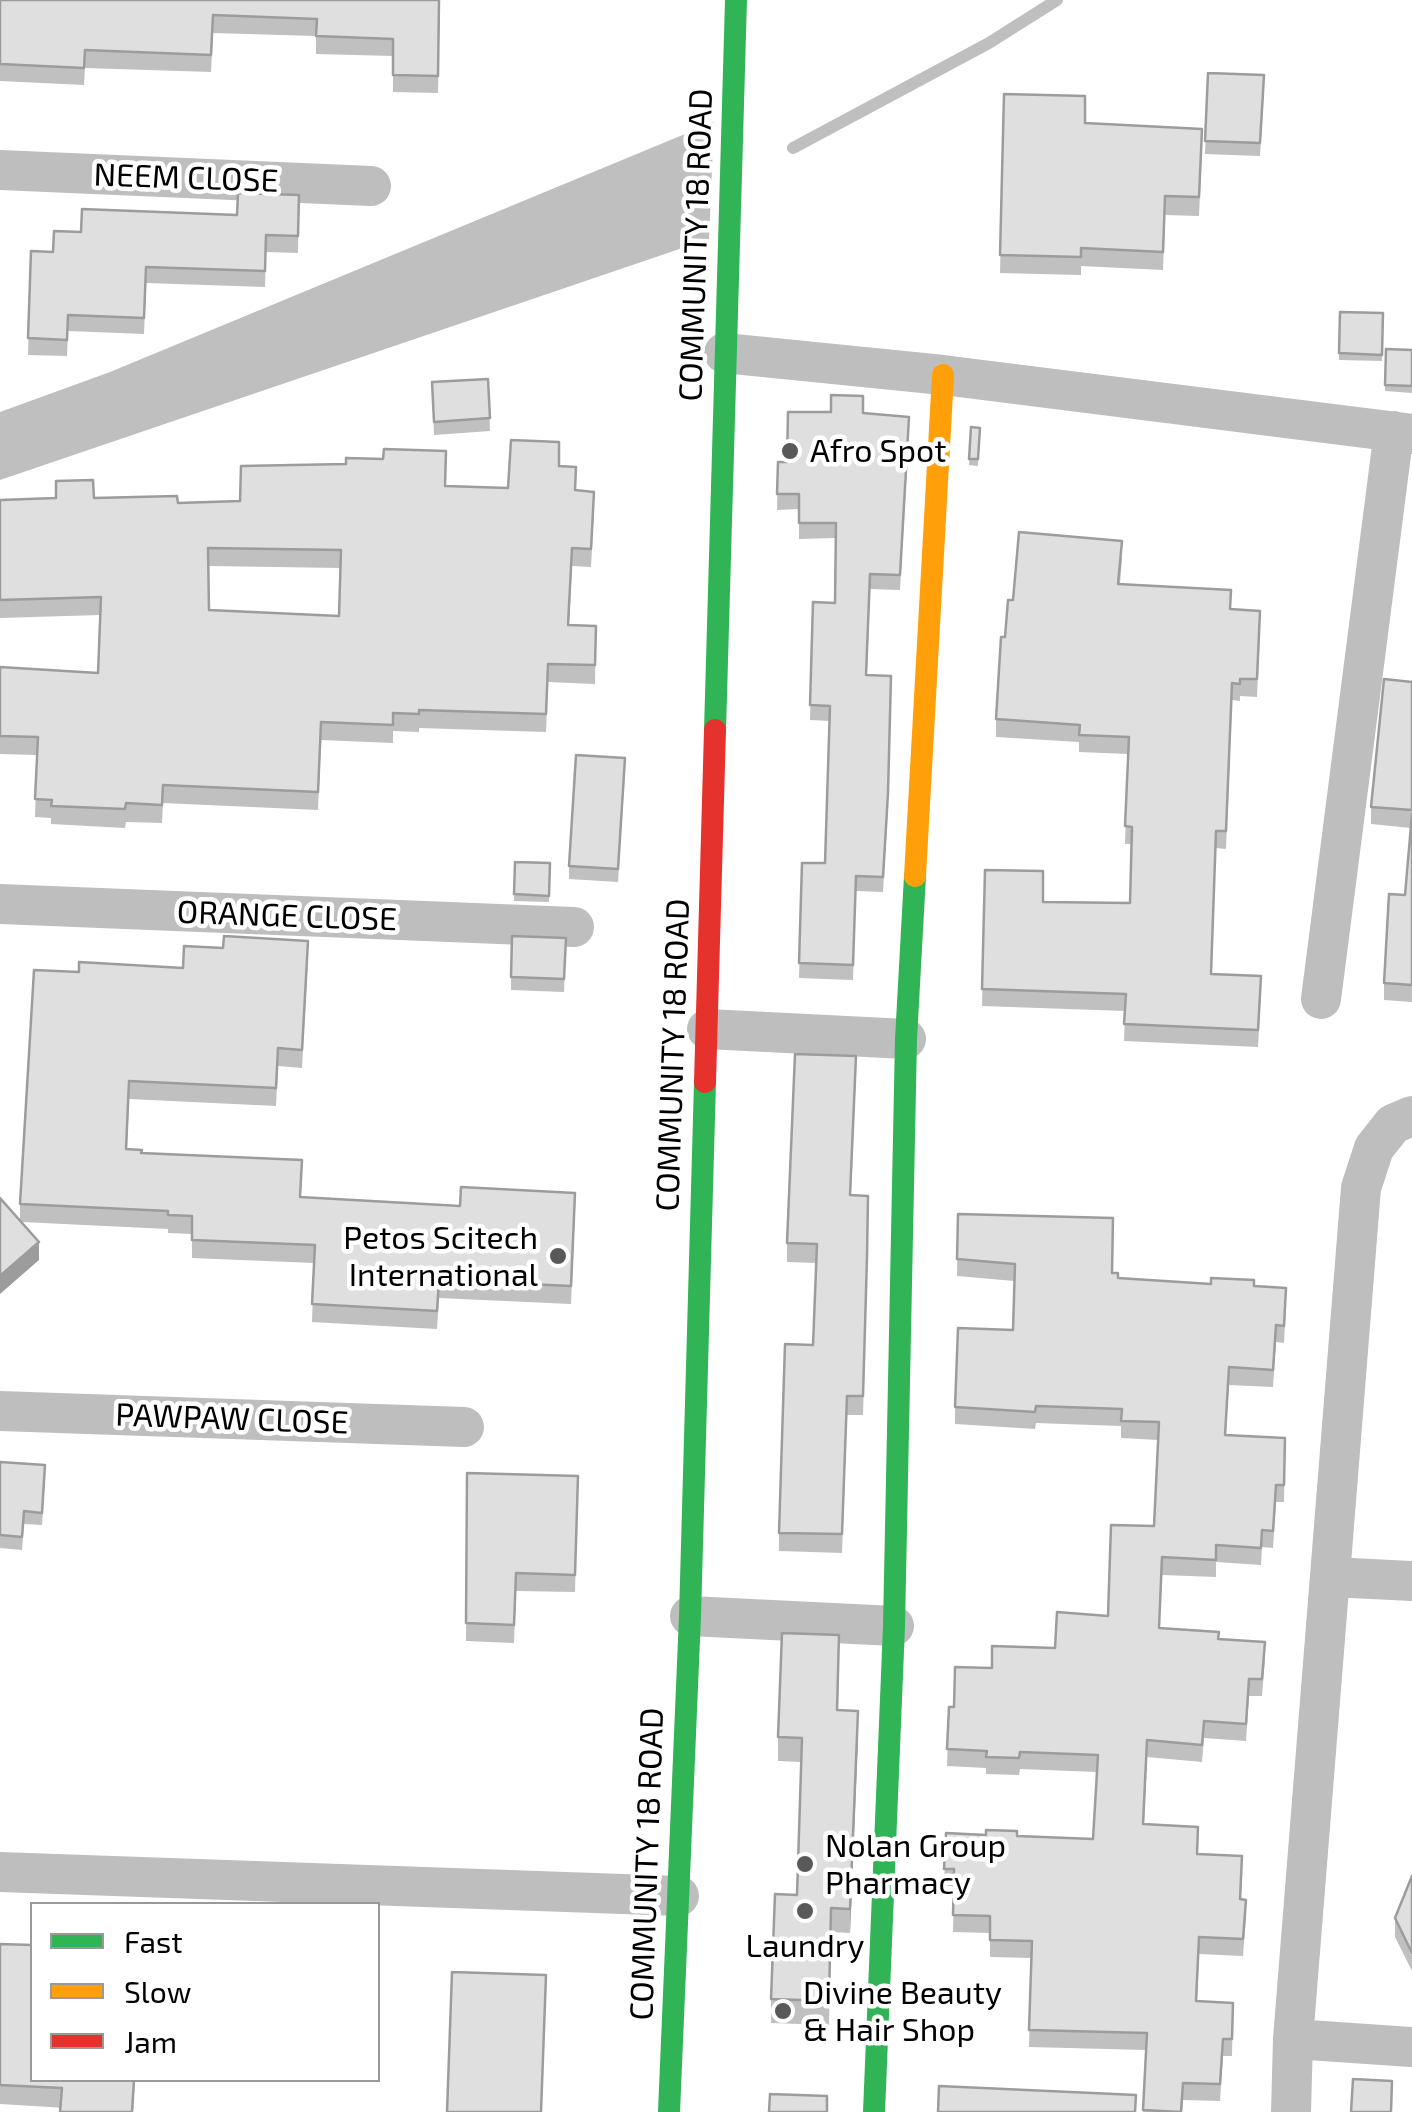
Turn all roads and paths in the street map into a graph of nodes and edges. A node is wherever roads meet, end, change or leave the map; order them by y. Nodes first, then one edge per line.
1 (736, 0) edge
2 (0, 170) edge
3 (372, 186) dead end
4 (724, 353) junction
5 (943, 375) junction
6 (1403, 432) edge
7 (0, 904) edge
8 (574, 927) dead end
9 (1320, 1000) dead end
10 (707, 1029) junction
11 (906, 1039) junction
12 (1412, 1116) edge
13 (0, 1411) edge
14 (464, 1427) dead end
15 (1331, 1576) junction
16 (1412, 1581) edge
17 (690, 1616) junction
18 (894, 1626) junction
19 (0, 1872) edge
20 (678, 1896) junction
21 (1293, 2039) junction
22 (1412, 2047) edge
23 (669, 2112) edge
24 (874, 2112) edge
25 (1290, 2112) edge

1 - 4 main road, COMMUNITY 18 ROAD
2 - 3 street, NEEM CLOSE
4 - 5 street
4 - 10 main road, COMMUNITY 18 ROAD
5 - 6 street
5 - 11 main road
6 - 9 street
7 - 8 street, ORANGE CLOSE
10 - 11 street
10 - 17 main road, COMMUNITY 18 ROAD
11 - 18 main road
12 - 15 street
13 - 14 street, PAWPAW CLOSE
15 - 16 street
15 - 21 street
17 - 18 street
17 - 20 main road, COMMUNITY 18 ROAD
18 - 24 main road
19 - 20 street
20 - 23 main road, COMMUNITY 18 ROAD
21 - 22 street
21 - 25 street

